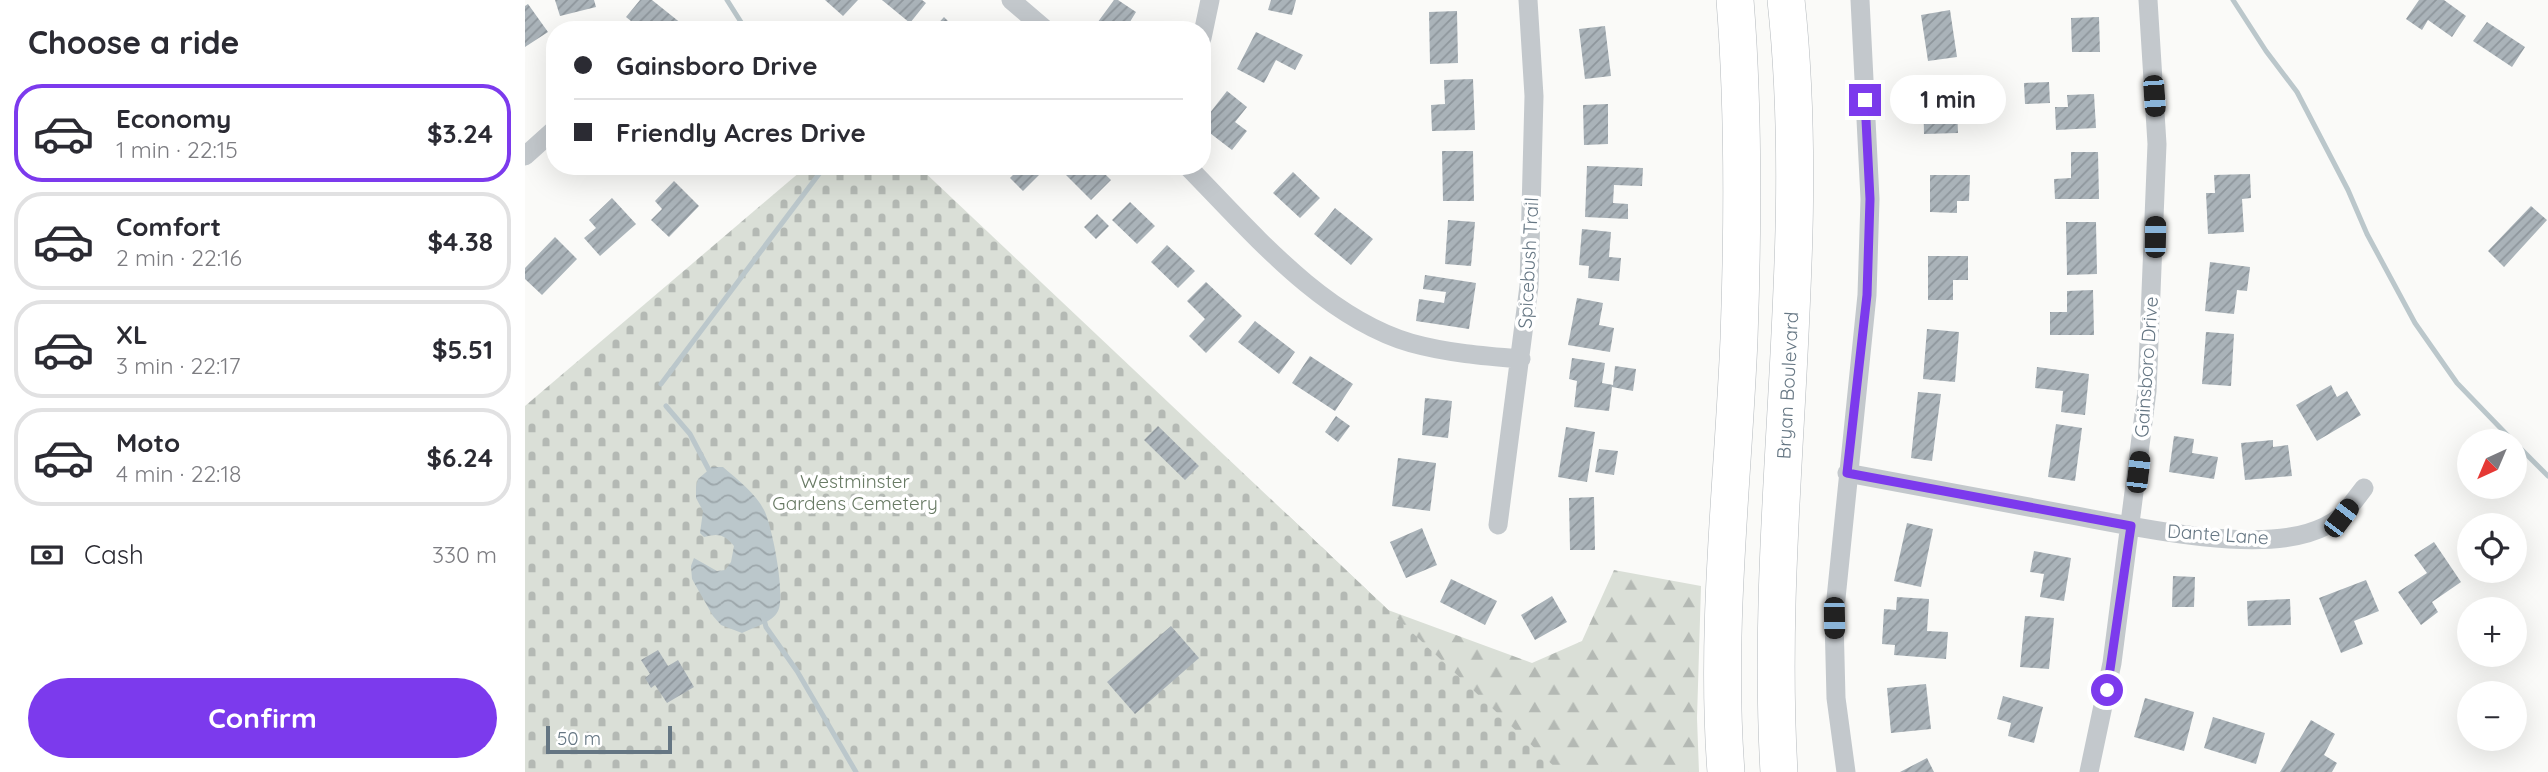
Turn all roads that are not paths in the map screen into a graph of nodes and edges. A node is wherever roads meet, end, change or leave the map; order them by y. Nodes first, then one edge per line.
1 (1011, 0) edge
2 (1210, 0) edge
3 (1528, 0) edge
4 (1735, 0) edge
5 (1786, 0) edge
6 (1860, 0) edge
7 (2148, 0) edge
8 (1036, 21) edge
9 (1206, 21) edge
10 (546, 137) edge
11 (525, 156) edge
12 (1196, 175) edge
13 (1521, 359) junction
14 (1847, 473) junction
15 (2364, 488) dead end
16 (1498, 525) dead end
17 (2131, 526) junction
18 (1726, 772) edge
19 (1779, 772) edge
20 (1846, 772) edge
21 (2089, 772) edge

1 - 8 street
2 - 9 street
3 - 13 street, Spicebush Trail
4 - 18 highway
5 - 19 highway, Bryan Boulevard
6 - 14 street
7 - 17 street, Gainsboro Drive
10 - 11 street
12 - 13 street
13 - 16 street, Spicebush Trail
14 - 17 street, Dante Lane
14 - 20 street
15 - 17 street, Dante Lane
17 - 21 street, Gainsboro Drive

